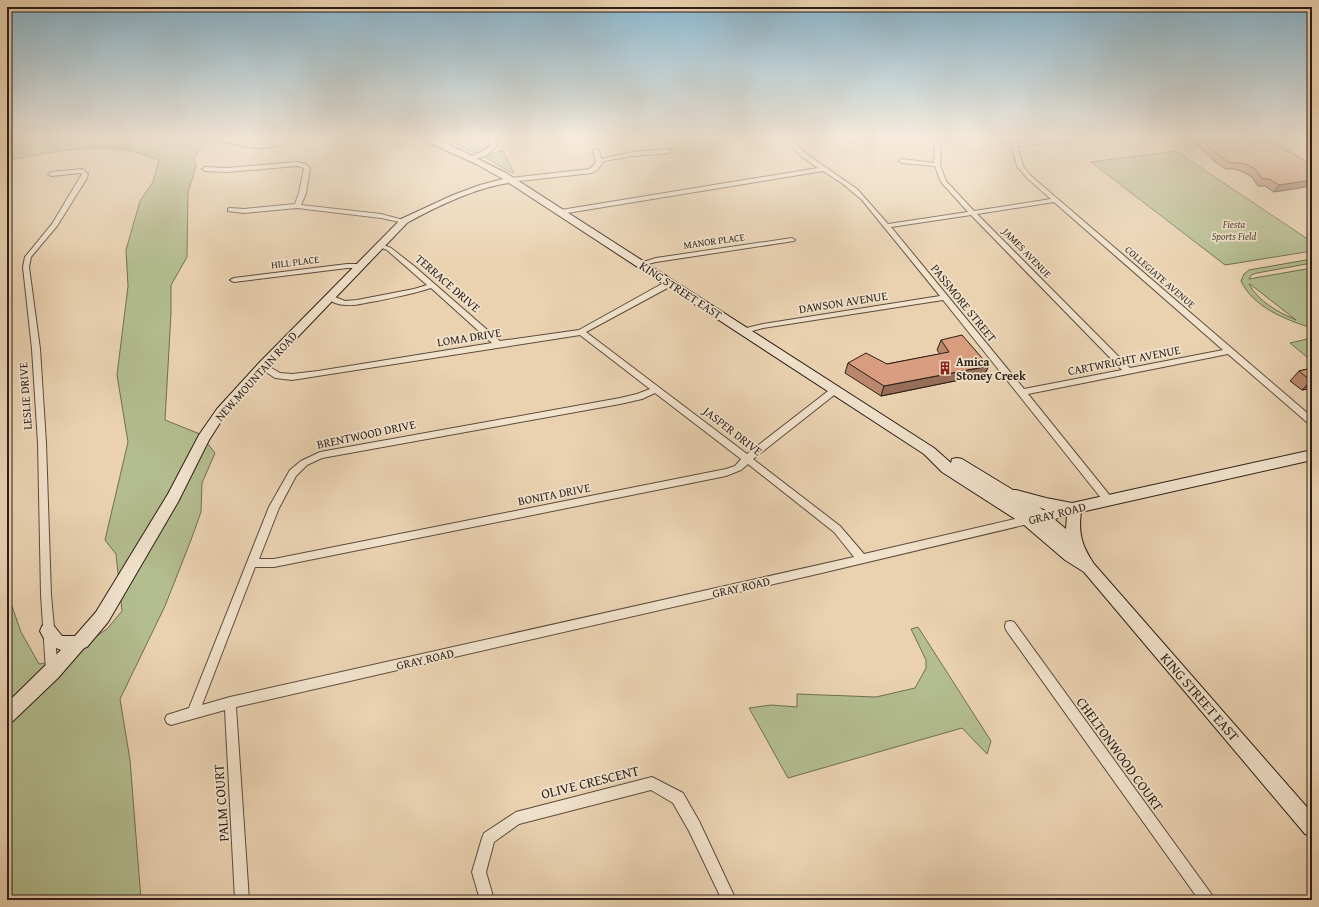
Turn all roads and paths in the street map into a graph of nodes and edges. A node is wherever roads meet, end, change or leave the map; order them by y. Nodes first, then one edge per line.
1 (83, 179) edge
2 (305, 179) edge
3 (516, 179) edge
4 (753, 179) edge
5 (839, 179) edge
6 (942, 179) edge
7 (1033, 179) edge
8 (510, 180) junction
9 (1056, 200) junction
10 (296, 206) junction
11 (230, 210) dead end
12 (561, 212) junction
13 (972, 212) junction
14 (404, 221) junction
15 (885, 226) junction
16 (792, 240) dead end
17 (379, 245) junction
18 (640, 264) junction
19 (359, 266) junction
20 (234, 280) dead end
21 (670, 283) junction
22 (433, 285) junction
23 (330, 297) junction
24 (944, 298) junction
25 (745, 331) junction
26 (581, 332) junction
27 (498, 344) junction
28 (1230, 351) junction
29 (262, 366) junction
30 (1129, 372) junction
31 (656, 389) junction
32 (835, 390) junction
33 (1022, 392) junction
34 (1312, 422) edge
35 (929, 452) junction
36 (1312, 455) edge
37 (747, 459) junction
38 (993, 486) junction
39 (1108, 500) junction
40 (1075, 508) junction
41 (1034, 518) junction
42 (1080, 552) junction
43 (862, 559) junction
44 (253, 563) junction
45 (1089, 568) junction
46 (1010, 626) dead end
47 (48, 631) junction
48 (81, 642) junction
49 (52, 672) junction
50 (230, 703) junction
51 (193, 713) junction
52 (7, 715) edge
53 (171, 719) dead end
54 (1312, 827) edge
55 (242, 900) edge
56 (487, 900) edge
57 (729, 900) edge
58 (1207, 900) edge

1 - 47 street, LESLIE DRIVE
2 - 10 street
3 - 8 street
4 - 12 street
5 - 15 street, PASSMORE STREET
6 - 13 street, JAMES AVENUE
7 - 9 street, COLLEGIATE AVENUE
8 - 12 main road, KING STREET EAST
8 - 14 main road, NEW MOUNTAIN ROAD
9 - 13 street
9 - 28 street, COLLEGIATE AVENUE
10 - 11 street
10 - 14 street
12 - 18 main road, KING STREET EAST
13 - 15 street
13 - 30 street, JAMES AVENUE
14 - 17 main road, NEW MOUNTAIN ROAD
15 - 24 street, PASSMORE STREET
16 - 18 street, MANOR PLACE
17 - 19 main road, NEW MOUNTAIN ROAD
17 - 22 street, TERRACE DRIVE
18 - 21 main road, KING STREET EAST
19 - 20 street, HILL PLACE
19 - 23 main road, NEW MOUNTAIN ROAD
21 - 25 main road, KING STREET EAST
21 - 26 street, LOMA DRIVE
22 - 23 street
22 - 27 street, TERRACE DRIVE
23 - 29 main road, NEW MOUNTAIN ROAD
24 - 25 street, DAWSON AVENUE
24 - 33 street, PASSMORE STREET
25 - 32 main road, KING STREET EAST
26 - 27 street, LOMA DRIVE
26 - 31 street, JASPER DRIVE
27 - 29 street, LOMA DRIVE
28 - 30 street, CARTWRIGHT AVENUE
28 - 34 street, COLLEGIATE AVENUE
29 - 48 main road, NEW MOUNTAIN ROAD
30 - 33 street, CARTWRIGHT AVENUE
31 - 37 street, JASPER DRIVE
31 - 44 street, BRENTWOOD DRIVE
32 - 35 main road, KING STREET EAST
32 - 37 street, BONITA DRIVE
33 - 39 street, PASSMORE STREET
35 - 38 main road, KING STREET EAST
35 - 41 main road, KING STREET EAST
36 - 39 main road, GRAY ROAD
37 - 43 street, JASPER DRIVE
37 - 44 street, BONITA DRIVE
38 - 40 main road
38 - 41 main road, KING STREET EAST
39 - 40 main road, GRAY ROAD
40 - 41 main road, GRAY ROAD
40 - 42 main road
41 - 42 main road, KING STREET EAST
41 - 43 street, GRAY ROAD
41 - 45 main road, KING STREET EAST
42 - 45 main road, KING STREET EAST
43 - 50 street, GRAY ROAD
44 - 51 street, BRENTWOOD DRIVE
45 - 54 main road, KING STREET EAST
46 - 58 street, CHELTONWOOD COURT
47 - 48 main road
47 - 49 street, LESLIE DRIVE
48 - 49 main road, NEW MOUNTAIN ROAD
49 - 52 main road, NEW MOUNTAIN ROAD
50 - 51 street, GRAY ROAD
50 - 55 street, PALM COURT
51 - 53 street, GRAY ROAD
56 - 57 street, OLIVE CRESCENT

